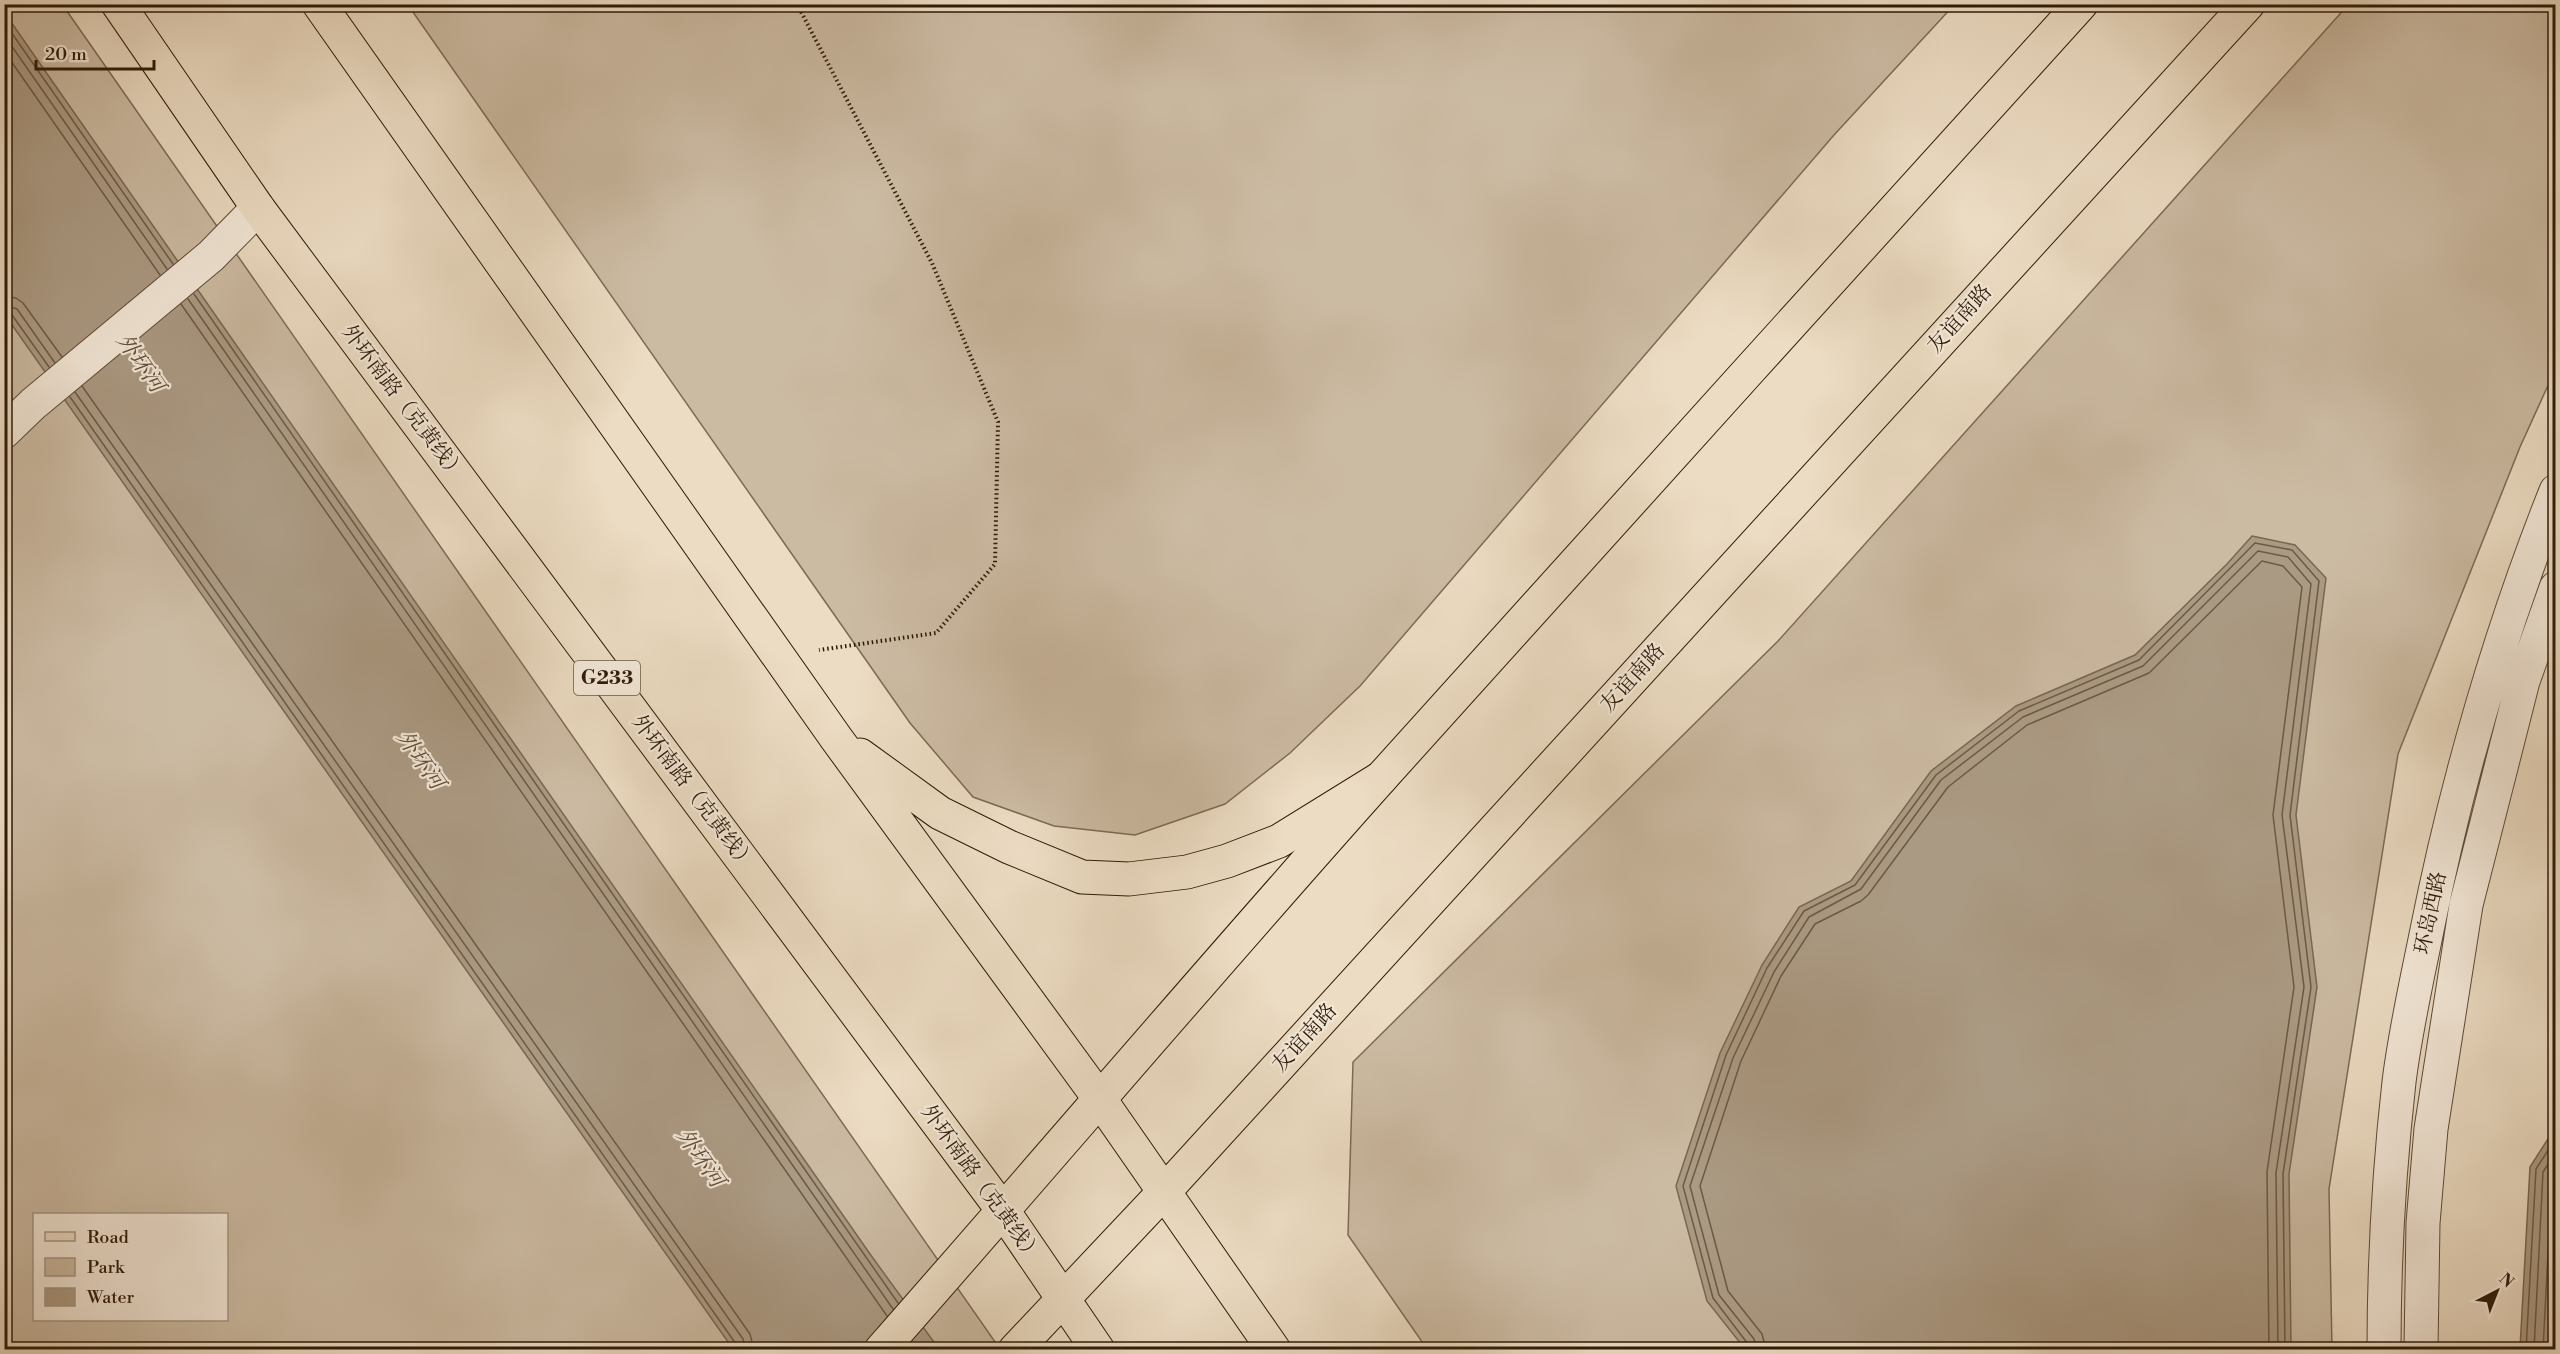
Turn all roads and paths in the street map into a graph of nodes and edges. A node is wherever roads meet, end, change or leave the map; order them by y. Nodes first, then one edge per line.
1 (118, 4) edge
2 (319, 4) edge
3 (797, 4) edge
4 (2081, 4) edge
5 (2248, 4) edge
6 (258, 208) junction
7 (4, 432) edge
8 (2556, 491) edge
9 (2556, 588) edge
10 (778, 656) junction
11 (837, 738) junction
12 (1381, 778) junction
13 (1099, 1098) junction
14 (1164, 1193) junction
15 (1004, 1212) junction
16 (1062, 1300) junction
17 (881, 1350) edge
18 (1015, 1350) edge
19 (1098, 1350) edge
20 (1274, 1350) edge
21 (2384, 1350) edge
22 (2421, 1350) edge

1 - 6 main road, 外环南路（克黄线） / G233
2 - 10 main road
3 - 10 path
4 - 12 main road
5 - 14 main road, 友谊南路
6 - 7 street
6 - 15 main road, 外环南路（克黄线） / G233
8 - 21 street, 环岛西路
9 - 22 street, 环岛西路
10 - 11 main road
11 - 12 main road
11 - 13 main road
12 - 13 main road
13 - 14 main road
13 - 15 main road
14 - 16 main road, 友谊南路
14 - 20 main road
15 - 16 main road, 外环南路（克黄线） / G233
15 - 17 main road
16 - 18 main road, 友谊南路
16 - 19 main road, 外环南路（克黄线） / G233

